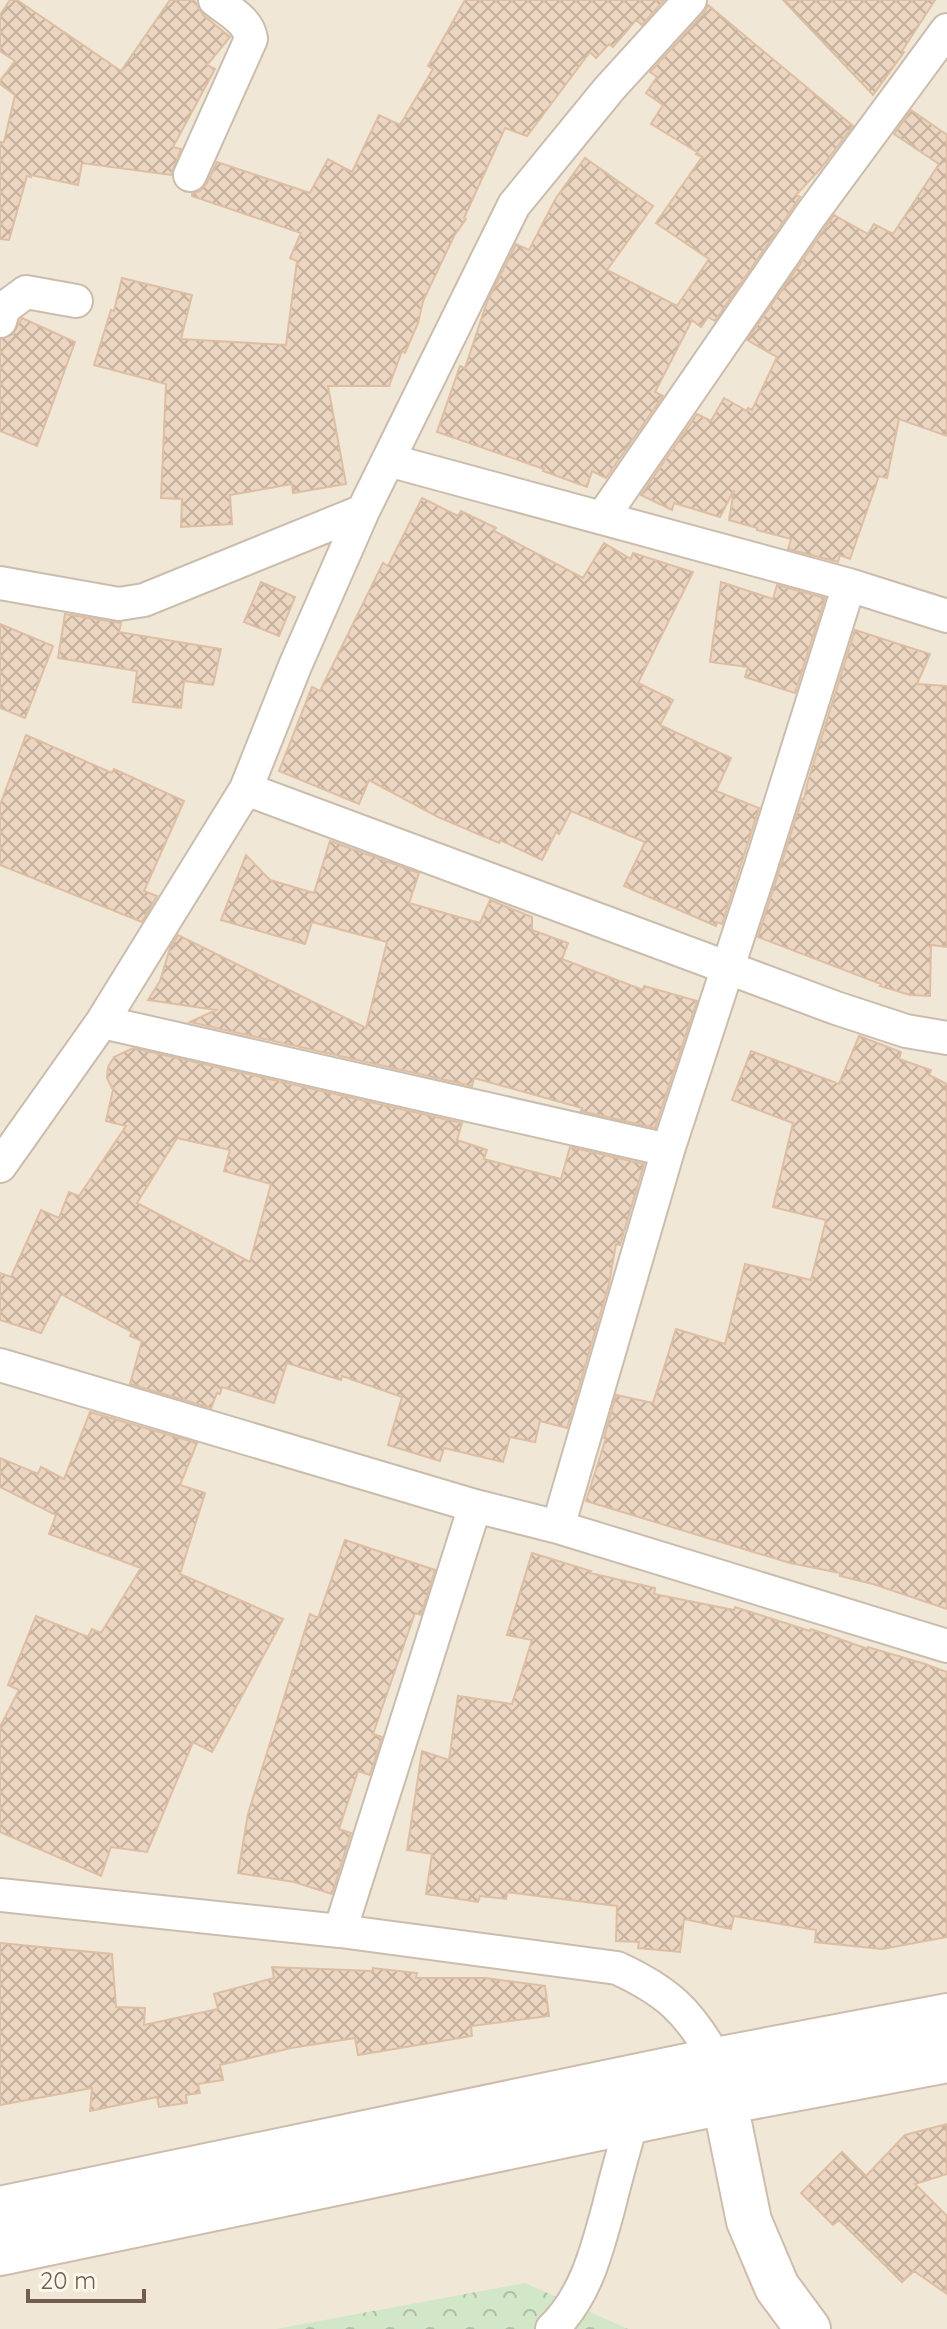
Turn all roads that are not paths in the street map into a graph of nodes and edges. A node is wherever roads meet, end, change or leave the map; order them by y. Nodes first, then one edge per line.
1 (215, 0) edge
2 (690, 0) edge
3 (947, 30) edge
4 (190, 175) dead end
5 (76, 301) dead end
6 (0, 321) edge
7 (388, 460) junction
8 (363, 511) junction
9 (602, 518) junction
10 (0, 583) edge
11 (849, 585) junction
12 (947, 616) edge
13 (246, 789) junction
14 (728, 970) junction
15 (102, 1022) junction
16 (947, 1038) edge
17 (668, 1150) junction
18 (0, 1166) edge
19 (0, 1365) edge
20 (475, 1506) junction
21 (558, 1527) junction
22 (947, 1646) edge
23 (0, 1895) edge
24 (340, 1931) junction
25 (947, 2016) edge
26 (716, 2060) junction
27 (947, 2060) edge
28 (724, 2102) junction
29 (632, 2121) junction
30 (0, 2209) edge
31 (0, 2253) edge
32 (552, 2329) edge
33 (808, 2329) edge

1 - 4 street
2 - 7 street
3 - 9 street
5 - 6 street
7 - 8 street
7 - 9 street
8 - 10 street
8 - 13 street
9 - 11 street
11 - 12 street
11 - 14 street
13 - 14 street
13 - 15 street
14 - 16 street
14 - 17 street
15 - 17 street
15 - 18 street
17 - 21 street
19 - 20 street
20 - 21 street
20 - 24 street
21 - 22 street
23 - 24 street
24 - 26 street
25 - 26 main road
26 - 28 main road
26 - 30 main road
27 - 28 main road
28 - 29 main road
28 - 33 main road
29 - 31 main road
29 - 32 street

